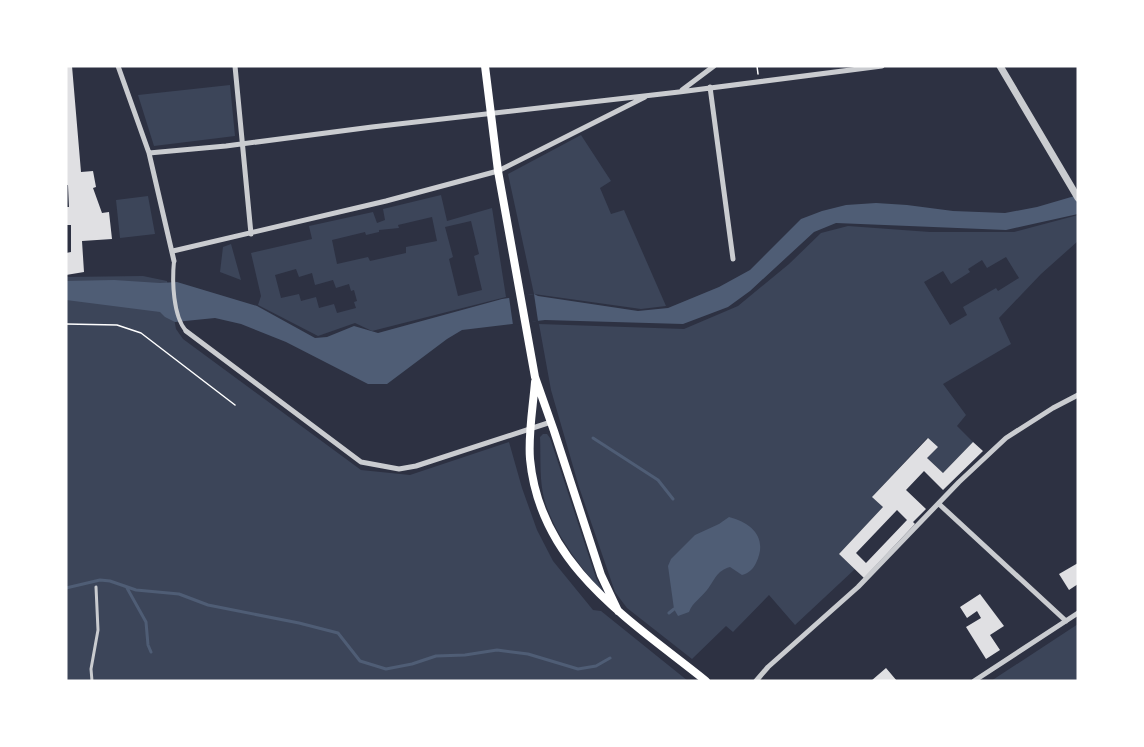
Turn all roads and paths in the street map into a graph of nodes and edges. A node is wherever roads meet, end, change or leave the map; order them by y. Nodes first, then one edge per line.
1 (118, 66) edge
2 (235, 66) edge
3 (485, 66) edge
4 (714, 66) edge
5 (882, 66) edge
6 (1000, 66) edge
7 (710, 87) junction
8 (679, 92) junction
9 (649, 95) junction
10 (490, 114) junction
11 (243, 144) junction
12 (149, 153) junction
13 (498, 171) junction
14 (1077, 197) edge
15 (251, 234) junction
16 (173, 251) junction
17 (734, 259) dead end
18 (174, 261) joint
19 (66, 324) edge
20 (186, 331) joint
21 (535, 377) junction
22 (1078, 394) edge
23 (235, 405) dead end
24 (551, 422) junction
25 (530, 429) junction
26 (939, 504) junction
27 (96, 586) dead end
28 (618, 611) junction
29 (1078, 613) edge
30 (1066, 621) junction
31 (93, 681) edge
32 (706, 681) edge
33 (756, 681) edge
34 (974, 681) edge

1 - 12 street
2 - 11 street
3 - 10 main road
4 - 8 street
5 - 7 street
6 - 14 street
7 - 8 street
7 - 17 street
8 - 9 street
9 - 10 street
9 - 13 street
10 - 11 street
10 - 13 main road
11 - 12 street
11 - 15 street
12 - 16 street
13 - 15 street
13 - 21 main road
15 - 16 street
16 - 18 street
18 - 20 street
19 - 23 path
20 - 25 street
21 - 24 main road
21 - 25 main road
22 - 26 street
24 - 25 street
24 - 28 main road
25 - 28 main road
26 - 30 street
26 - 33 street
27 - 31 lane
28 - 32 main road
29 - 30 street
30 - 34 street

